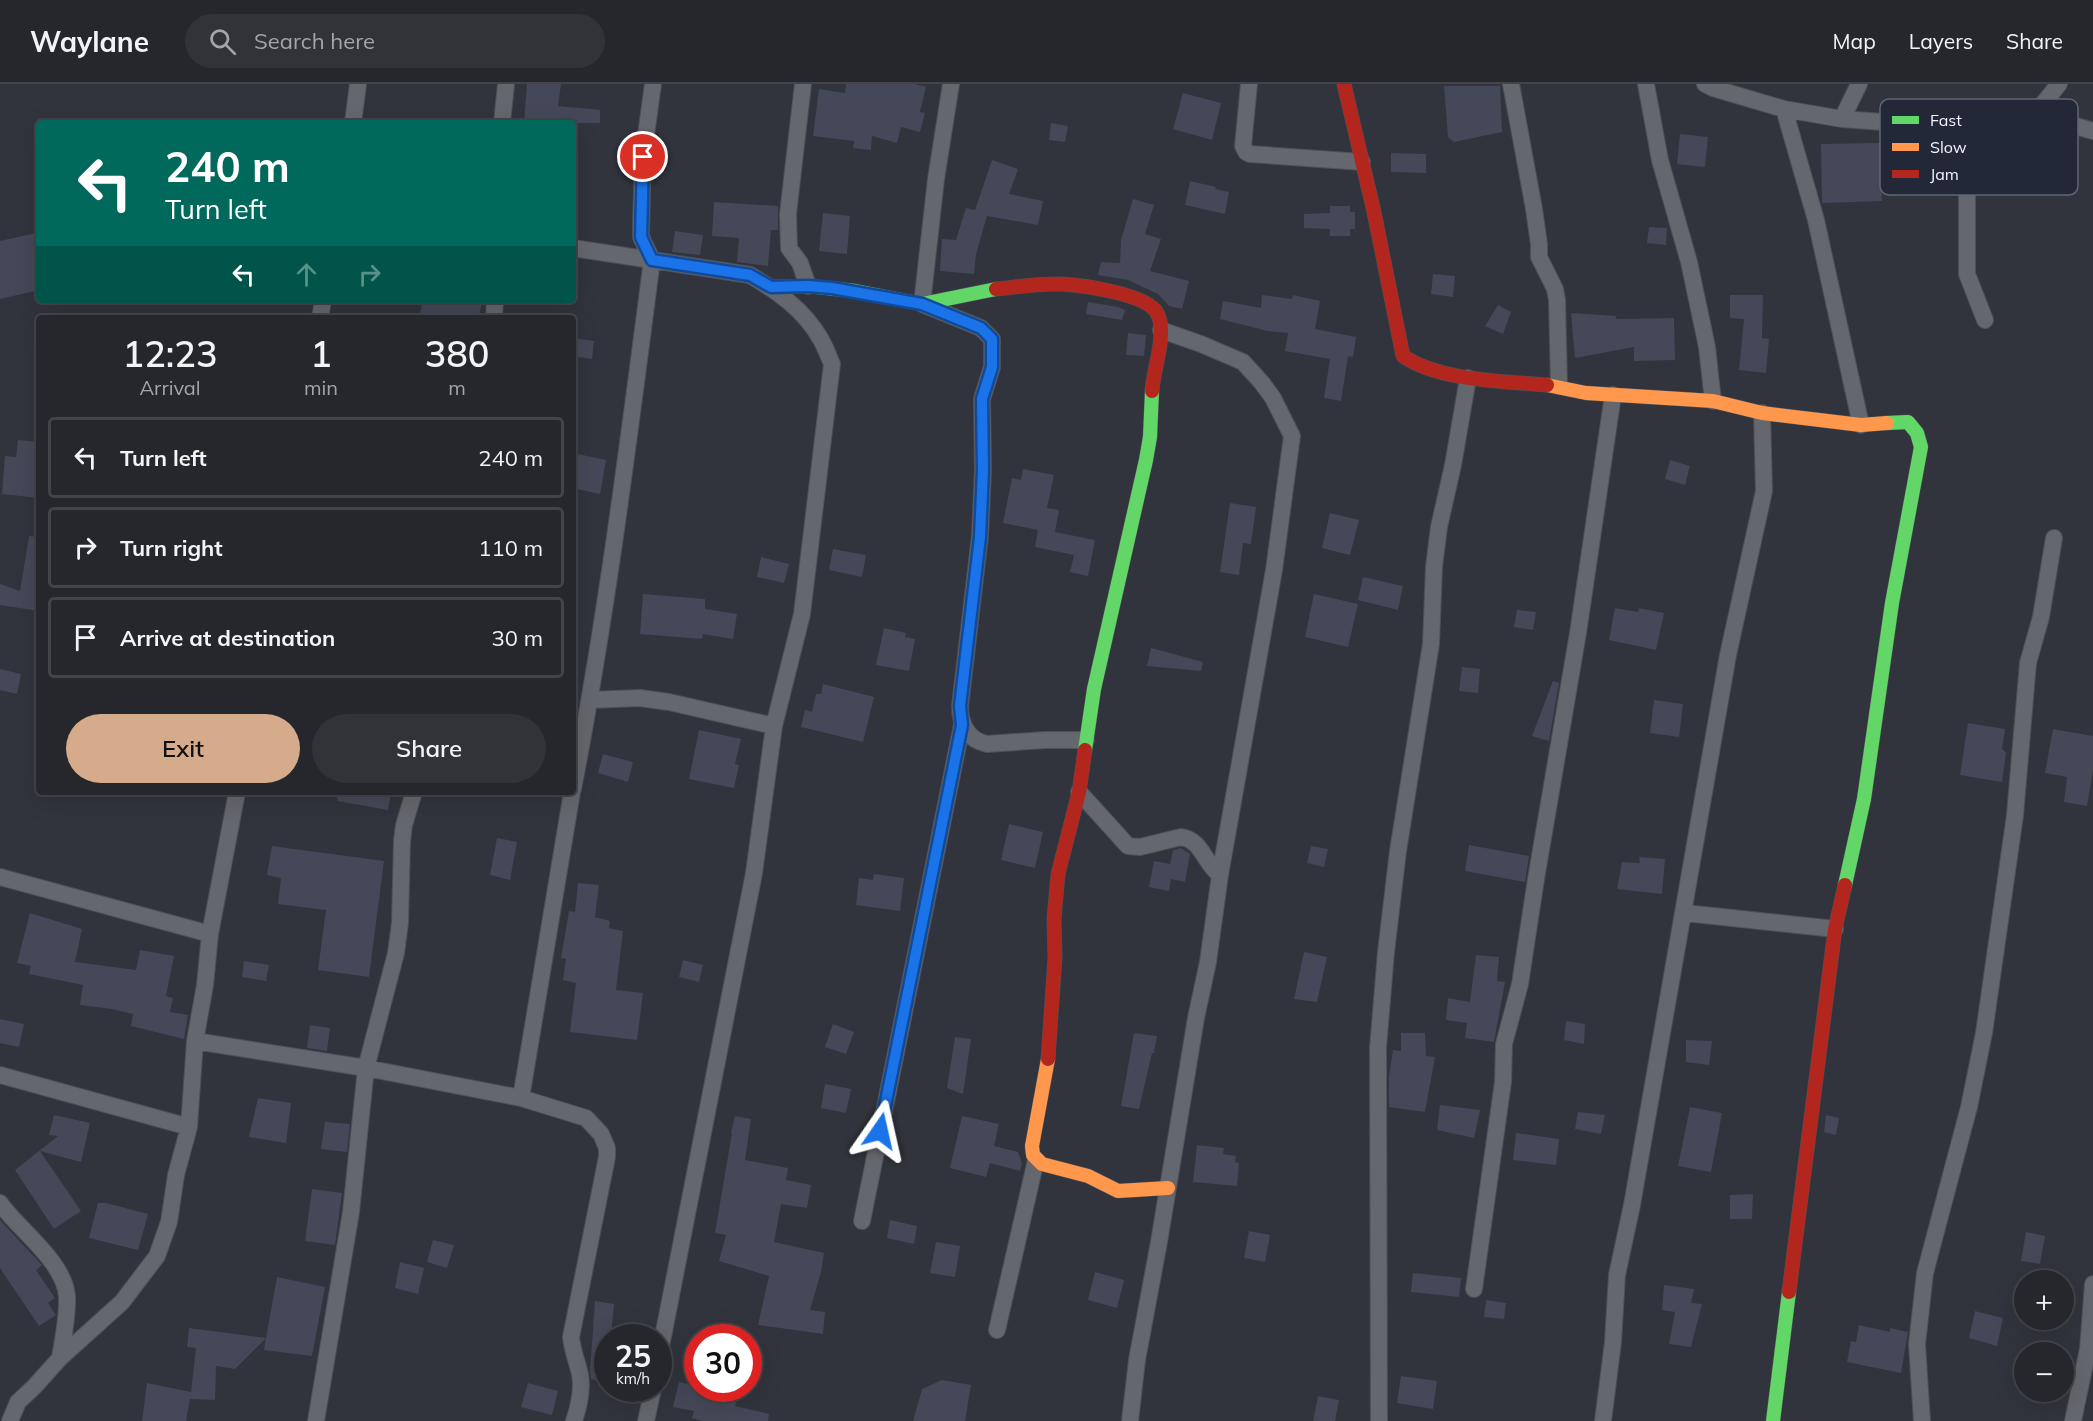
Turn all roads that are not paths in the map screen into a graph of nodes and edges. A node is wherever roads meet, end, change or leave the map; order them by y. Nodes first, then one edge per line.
1 (358, 84) edge
2 (506, 84) edge
3 (653, 84) edge
4 (803, 84) edge
5 (951, 84) edge
6 (1249, 84) edge
7 (1344, 84) edge
8 (1511, 84) edge
9 (1646, 84) edge
10 (1705, 84) edge
11 (1859, 84) edge
12 (2059, 84) edge
13 (2048, 99) edge
14 (1784, 109) junction
15 (1842, 119) junction
16 (353, 120) edge
17 (502, 120) edge
18 (1880, 122) edge
19 (2078, 127) edge
20 (2093, 131) edge
21 (1362, 162) junction
22 (1967, 195) edge
23 (576, 248) edge
24 (652, 260) junction
25 (808, 286) junction
26 (771, 287) junction
27 (922, 304) junction
28 (1985, 320) dead end
29 (1161, 330) junction
30 (1468, 378) junction
31 (1559, 386) junction
32 (1613, 395) junction
33 (1713, 400) junction
34 (1762, 413) junction
35 (1861, 425) junction
36 (2054, 538) dead end
37 (590, 700) junction
38 (962, 725) junction
39 (774, 726) junction
40 (1086, 740) junction
41 (576, 774) edge
42 (1079, 792) junction
43 (236, 795) edge
44 (413, 795) edge
45 (572, 795) edge
46 (1220, 874) junction
47 (0, 877) edge
48 (1685, 913) junction
49 (1835, 929) junction
50 (210, 934) junction
51 (195, 1041) junction
52 (366, 1068) junction
53 (0, 1075) edge
54 (521, 1098) junction
55 (189, 1127) junction
56 (1036, 1160) junction
57 (1168, 1188) junction
58 (0, 1203) edge
59 (861, 1221) dead end
60 (2093, 1284) edge
61 (1474, 1289) dead end
62 (665, 1324) edge
63 (997, 1330) dead end
64 (60, 1358) junction
65 (650, 1402) edge
66 (10, 1421) edge
67 (316, 1421) edge
68 (574, 1421) edge
69 (646, 1421) edge
70 (1130, 1421) edge
71 (1379, 1421) edge
72 (1603, 1421) edge
73 (1773, 1421) edge
74 (1922, 1421) edge
75 (2073, 1421) edge

1 - 16 street
2 - 17 street
3 - 24 street
4 - 25 street
5 - 27 street
6 - 21 street
7 - 21 street
8 - 31 street
9 - 33 street
10 - 14 street
11 - 15 street
12 - 13 street
14 - 15 street
14 - 35 street
15 - 18 street
19 - 20 street
21 - 30 street
22 - 28 street
23 - 24 street
24 - 26 street
24 - 37 street
25 - 26 street
25 - 27 street
26 - 39 street
27 - 29 street
27 - 38 street
29 - 40 street
29 - 46 street
30 - 31 street
30 - 71 street
31 - 32 street
32 - 33 street
32 - 61 street
33 - 34 street
34 - 35 street
34 - 48 street
35 - 49 street
36 - 74 street
37 - 39 street
37 - 41 street
38 - 40 street
38 - 59 street
39 - 62 street
40 - 42 street
42 - 46 street
42 - 56 street
43 - 50 street
44 - 52 street
45 - 54 street
46 - 57 street
47 - 50 street
48 - 49 street
48 - 72 street
49 - 73 street
50 - 51 street
51 - 52 street
51 - 55 street
52 - 54 street
52 - 67 street
53 - 55 street
54 - 68 street
55 - 64 street
56 - 57 street
56 - 63 street
57 - 70 street
58 - 64 street
60 - 75 street
64 - 66 street
65 - 69 street

